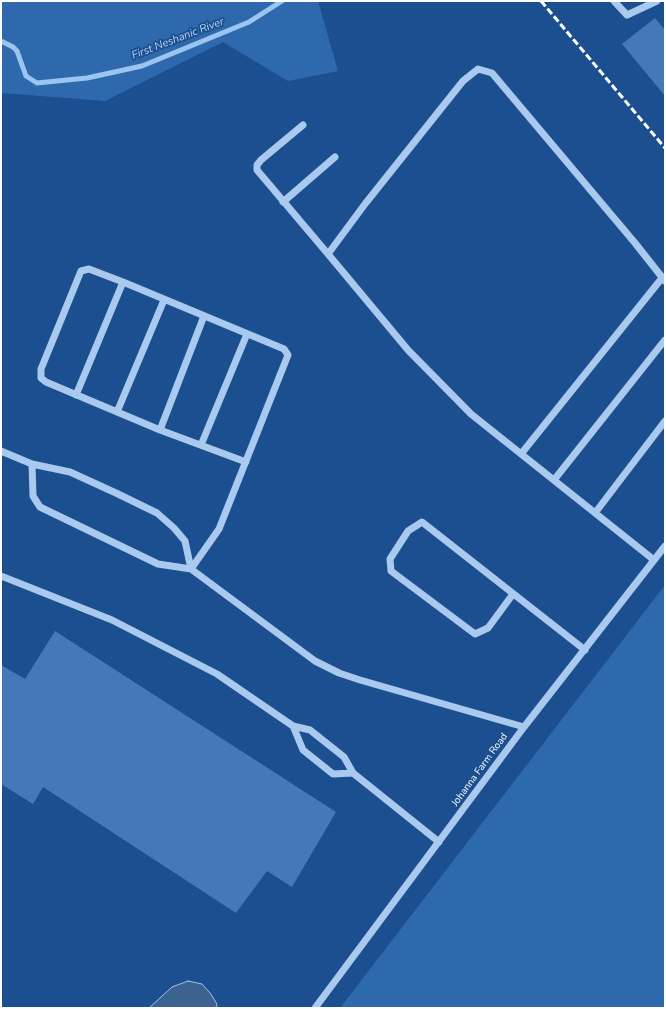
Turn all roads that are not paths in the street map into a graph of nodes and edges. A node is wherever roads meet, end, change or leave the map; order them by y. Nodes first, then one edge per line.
1 (614, 1) edge
2 (657, 1) edge
3 (304, 125) dead end
4 (335, 157) dead end
5 (283, 202) junction
6 (328, 254) junction
7 (664, 280) edge
8 (123, 282) junction
9 (164, 300) junction
10 (204, 316) junction
11 (247, 334) junction
12 (665, 340) edge
13 (76, 394) junction
14 (117, 412) junction
15 (665, 421) edge
16 (160, 430) junction
17 (201, 445) junction
18 (1, 451) edge
19 (521, 454) junction
20 (246, 462) junction
21 (32, 464) junction
22 (554, 480) junction
23 (595, 513) junction
24 (665, 546) edge
25 (654, 560) junction
26 (191, 569) junction
27 (1, 576) edge
28 (513, 594) junction
29 (584, 650) junction
30 (293, 726) junction
31 (524, 727) junction
32 (353, 773) junction
33 (439, 842) junction
34 (316, 1008) edge

1 - 2 street
3 - 5 street
4 - 5 street
5 - 6 street
6 - 7 street
6 - 19 street
7 - 19 street
8 - 9 street
8 - 13 street
8 - 13 street
9 - 10 street
9 - 14 street
10 - 11 street
10 - 16 street
11 - 17 street
11 - 20 street
12 - 22 street
13 - 14 street
14 - 16 street
15 - 23 street
16 - 17 street
17 - 20 street
18 - 21 street
19 - 22 street
20 - 26 street
21 - 26 street
21 - 26 street
22 - 23 street
23 - 25 street
24 - 25 street, Johanna Farm Road
25 - 29 street, Johanna Farm Road
26 - 31 street
27 - 30 street
28 - 28 street
28 - 29 street
29 - 31 street, Johanna Farm Road
30 - 32 street
30 - 32 street
31 - 33 street, Johanna Farm Road
32 - 33 street
33 - 34 street, Johanna Farm Road

